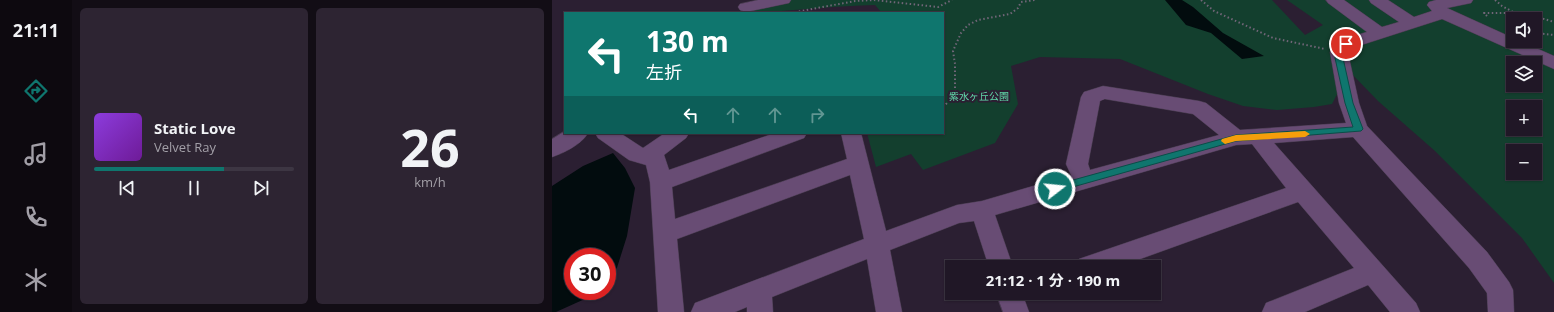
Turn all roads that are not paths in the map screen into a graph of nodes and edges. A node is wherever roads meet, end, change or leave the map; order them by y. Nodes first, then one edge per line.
1 (783, 0) edge
2 (1334, 0) edge
3 (1377, 0) edge
4 (1465, 0) edge
5 (746, 7) edge
6 (1443, 13) junction
7 (1413, 23) junction
8 (1380, 33) junction
9 (1554, 63) edge
10 (1358, 129) junction
11 (576, 134) edge
12 (606, 134) edge
13 (678, 134) edge
14 (794, 134) edge
15 (851, 134) edge
16 (1236, 138) junction
17 (1258, 138) junction
18 (552, 149) edge
19 (647, 156) junction
20 (857, 164) junction
21 (1084, 180) junction
22 (661, 182) junction
23 (1302, 191) junction
24 (982, 210) junction
25 (665, 233) junction
26 (877, 246) junction
27 (999, 260) edge
28 (1108, 260) edge
29 (1373, 272) junction
30 (759, 301) edge
31 (671, 312) edge
32 (704, 312) edge
33 (889, 312) edge
34 (1275, 312) edge
35 (1407, 312) edge
36 (1501, 312) edge

1 - 5 street
2 - 8 street
3 - 7 street
4 - 6 street
6 - 7 street
6 - 9 street
7 - 8 street
8 - 10 street
10 - 17 street
10 - 36 street
11 - 18 street
12 - 19 street
13 - 19 street
14 - 22 street
15 - 20 street
16 - 17 street
16 - 21 street
16 - 21 street
17 - 23 street
19 - 22 street
20 - 25 street
20 - 26 street
21 - 24 street
22 - 25 street
23 - 28 street
23 - 29 street
24 - 26 street
24 - 27 street
25 - 31 street
26 - 30 street
26 - 33 street
29 - 34 street
29 - 35 street
30 - 32 street

